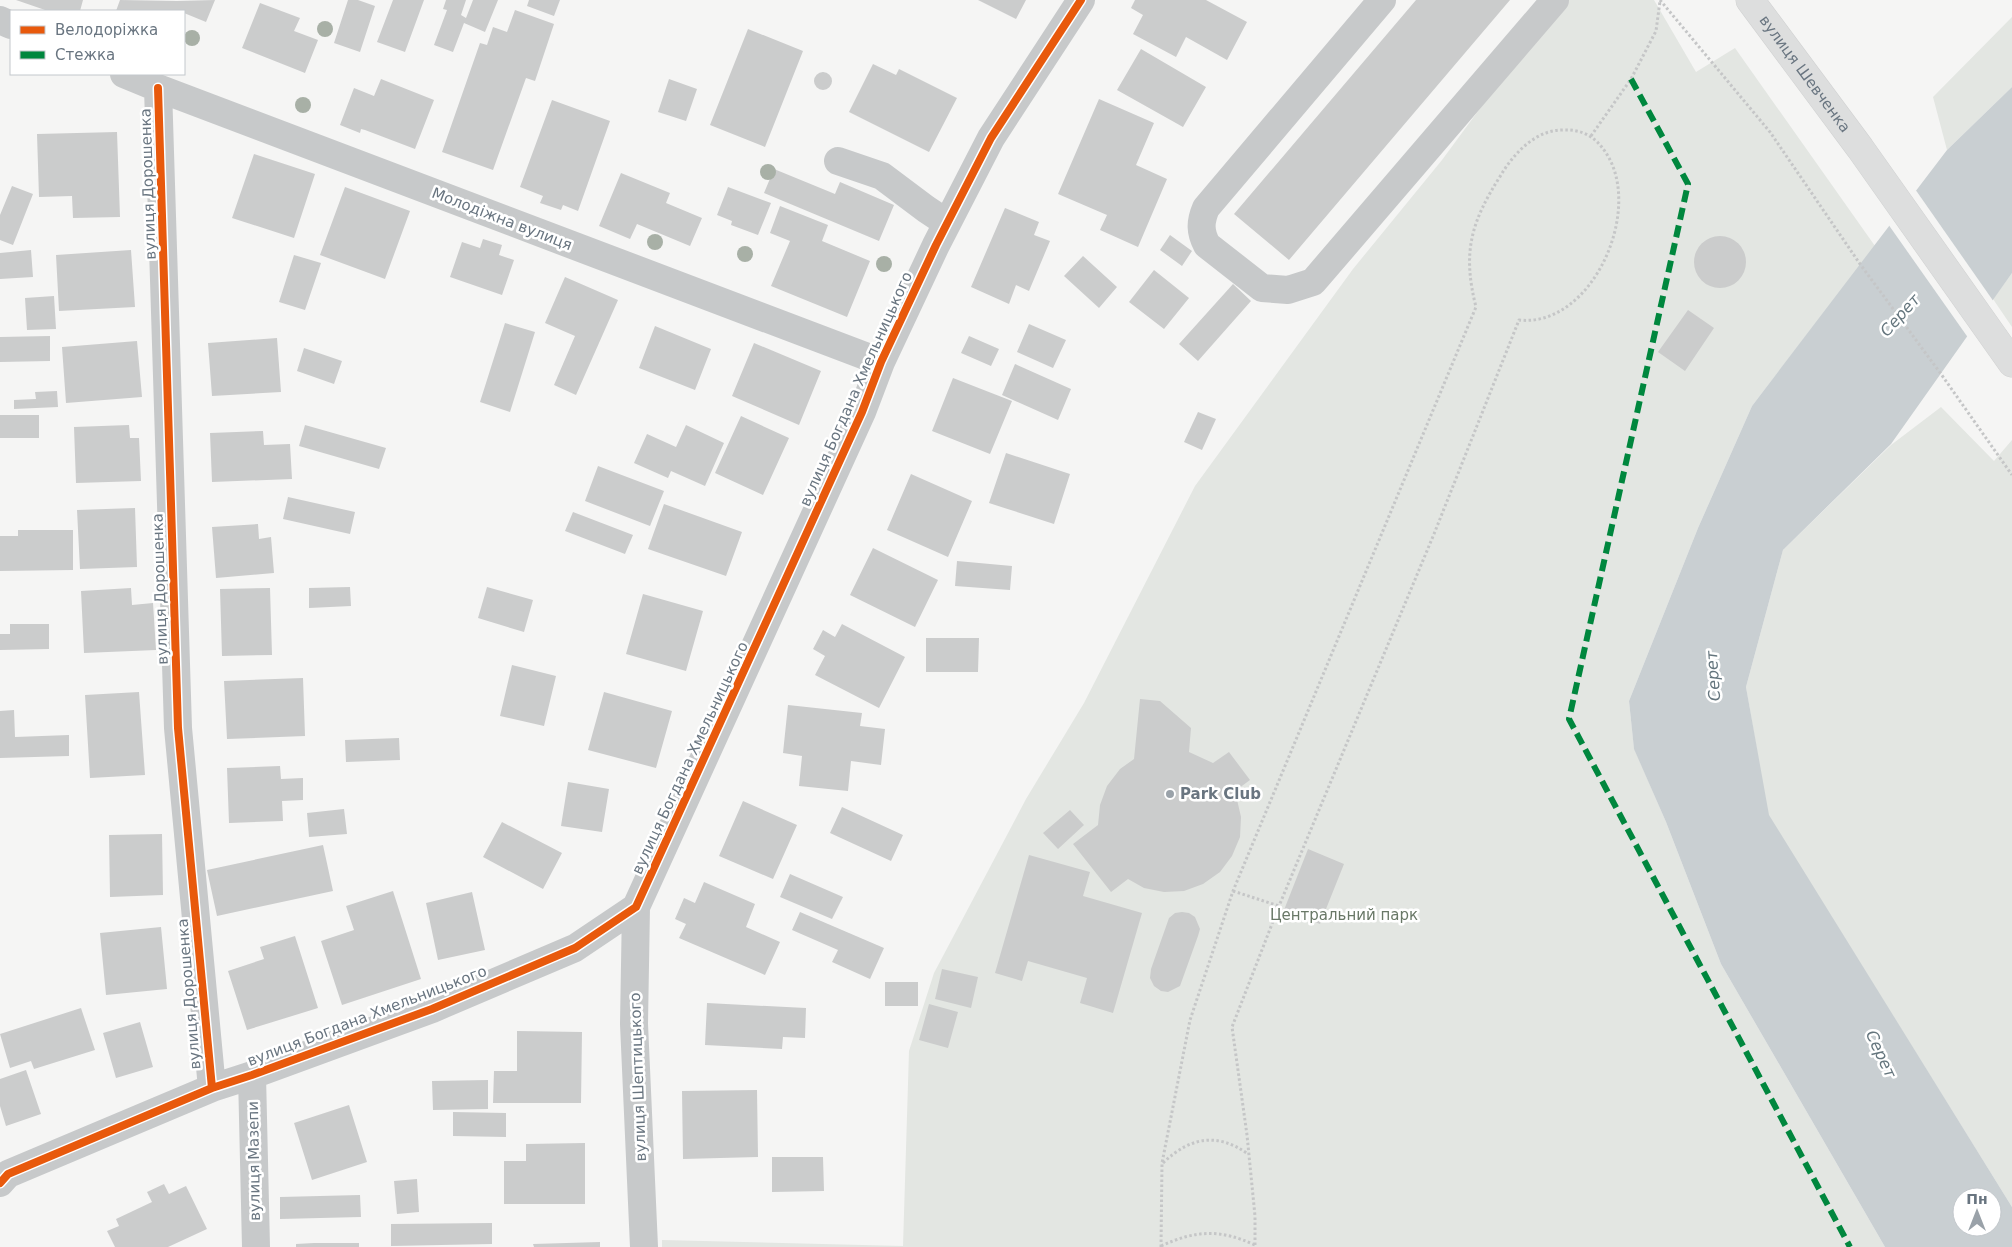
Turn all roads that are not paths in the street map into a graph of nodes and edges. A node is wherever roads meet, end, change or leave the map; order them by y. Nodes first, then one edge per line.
1 (1081, 0) edge
2 (1382, 0) edge
3 (1555, 0) edge
4 (1750, 0) edge
5 (126, 75) edge
6 (158, 88) junction
7 (838, 161) dead end
8 (947, 223) junction
9 (881, 362) junction
10 (2012, 363) edge
11 (636, 907) junction
12 (252, 1075) junction
13 (212, 1088) junction
14 (3, 1173) edge
15 (256, 1247) edge
16 (644, 1247) edge

1 - 8 street, вулиця Богдана Хмельницького
2 - 3 street
4 - 10 main road, вулиця Шевченка
5 - 6 street, Молодіжна вулиця
6 - 9 street, Молодіжна вулиця
6 - 13 street, вулиця Дорошенка
7 - 8 street
8 - 9 street, вулиця Богдана Хмельницького
9 - 11 street, вулиця Богдана Хмельницького
11 - 12 street, вулиця Богдана Хмельницького
11 - 16 street, вулиця Шептицького
12 - 13 street, вулиця Богдана Хмельницького
12 - 15 street, вулиця Мазепи
13 - 14 street, вулиця Богдана Хмельницького

